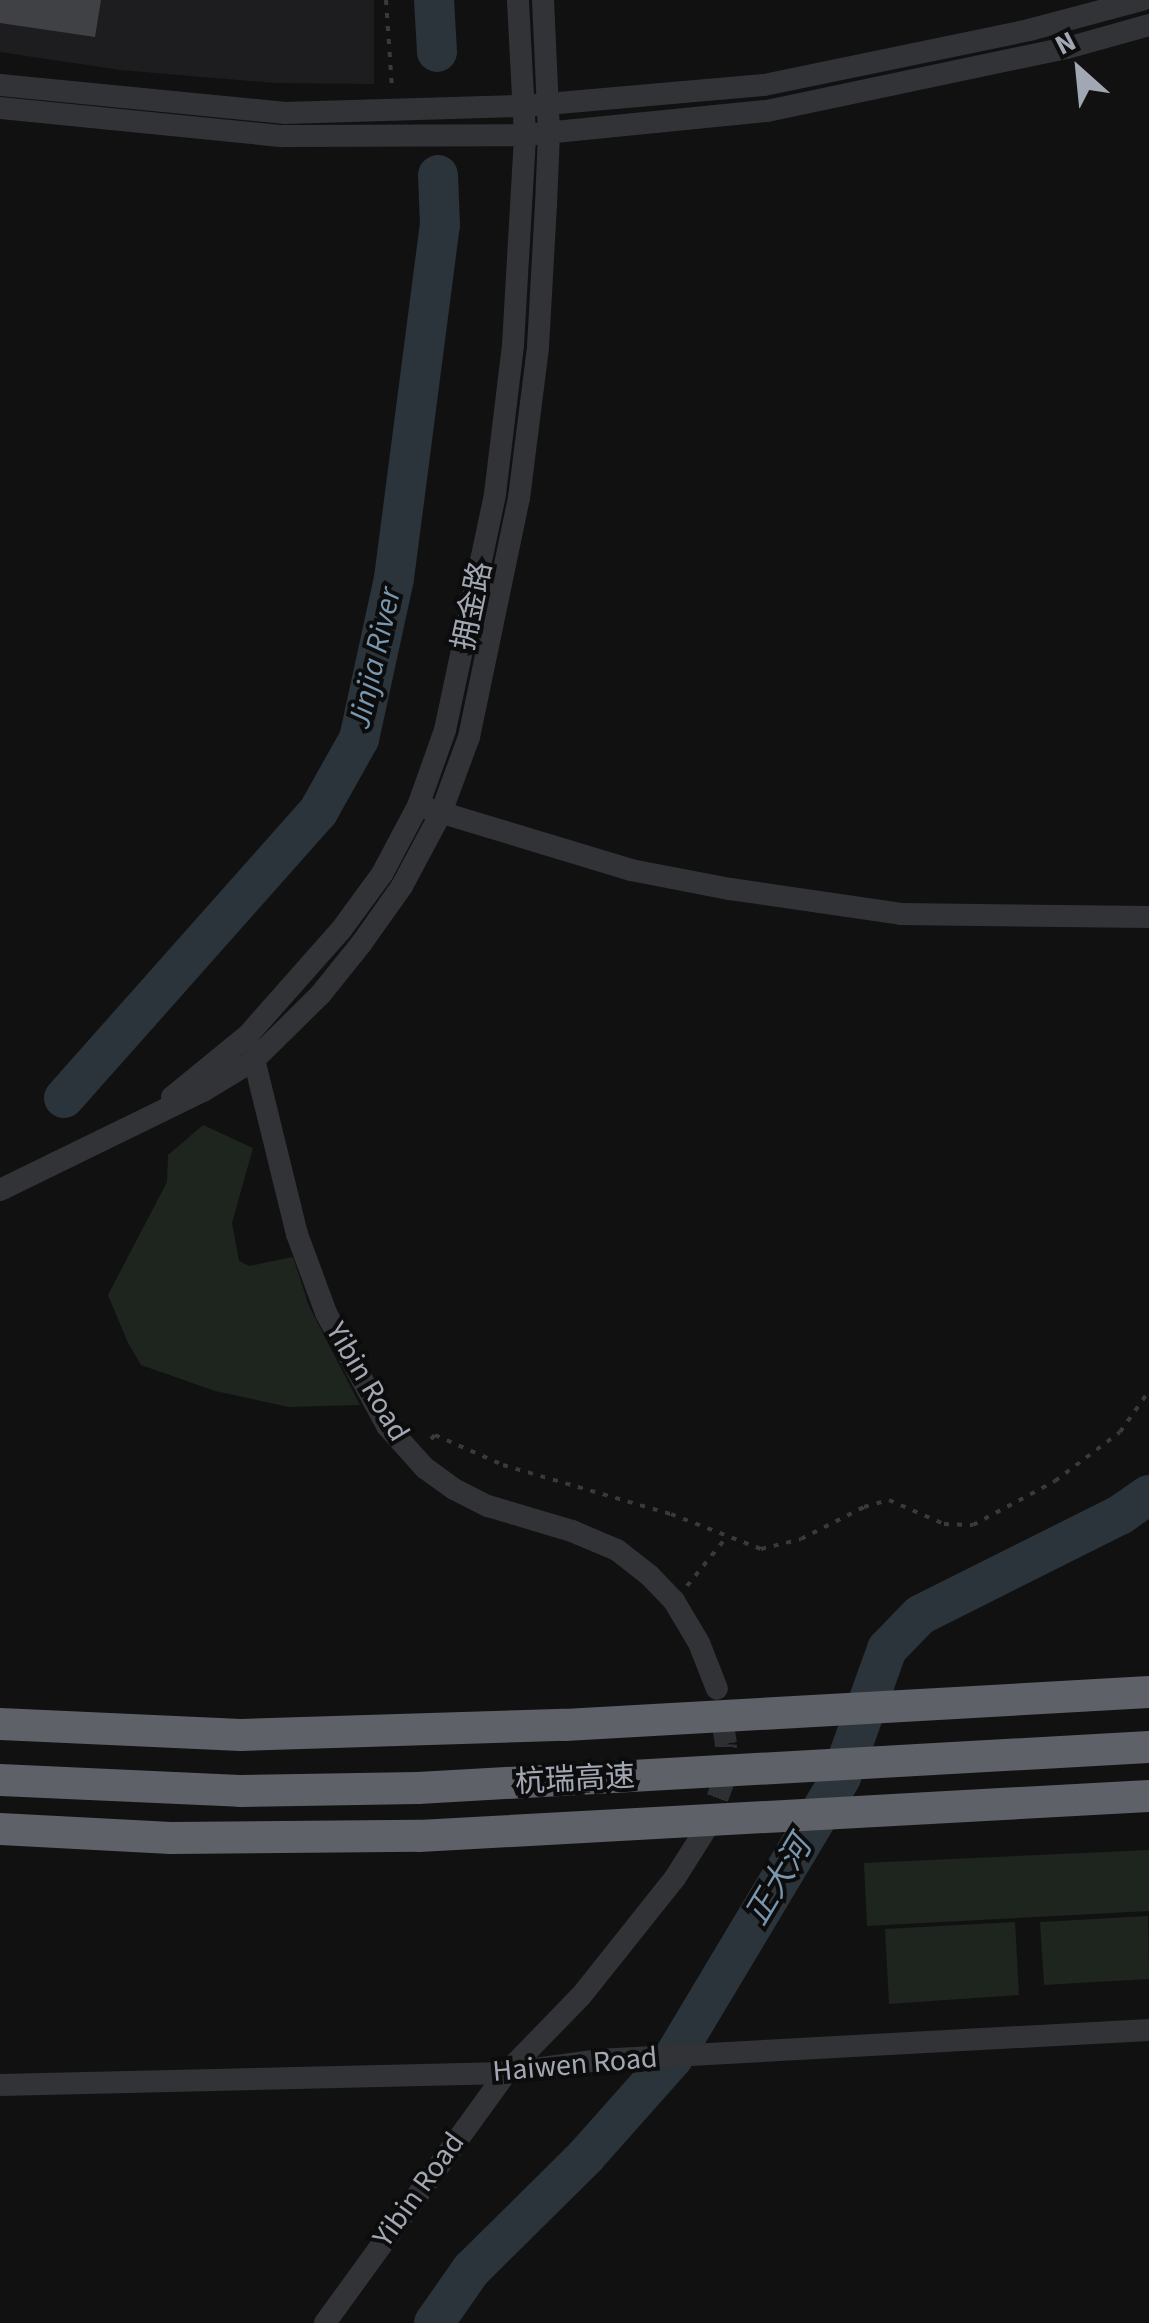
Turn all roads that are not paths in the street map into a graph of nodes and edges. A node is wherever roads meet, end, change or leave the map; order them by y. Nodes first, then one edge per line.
1 (518, 0) edge
2 (543, 0) edge
3 (1142, 0) edge
4 (1149, 25) edge
5 (0, 85) edge
6 (536, 105) junction
7 (0, 108) edge
8 (549, 132) junction
9 (524, 135) junction
10 (418, 806) junction
11 (441, 813) junction
12 (1149, 917) edge
13 (248, 1035) junction
14 (254, 1060) junction
15 (159, 1109) junction
16 (0, 1190) edge
17 (717, 1688) tunnel mouth
18 (1149, 1692) edge
19 (0, 1724) edge
20 (1149, 1747) edge
21 (0, 1780) edge
22 (1149, 1796) edge
23 (0, 1829) edge
24 (706, 1829) tunnel mouth
25 (1149, 2030) edge
26 (506, 2073) junction
27 (0, 2085) edge
28 (325, 2323) edge

1 - 6 street, 拥金路
2 - 6 street
3 - 6 street
4 - 8 street
5 - 6 street
6 - 8 street
6 - 9 street, 拥金路
7 - 9 street
8 - 9 street
8 - 11 street
9 - 10 street, 拥金路
10 - 11 street
10 - 13 street, 拥金路
11 - 12 street
11 - 14 street
13 - 14 street, Yibin Road
13 - 15 street, 拥金路
14 - 15 street
14 - 17 street, Yibin Road
15 - 16 street
18 - 19 highway, bridge
20 - 21 highway, 杭瑞高速, bridge
22 - 23 highway, 杭瑞高速, bridge
24 - 26 street, Yibin Road
25 - 26 street, Haiwen Road
26 - 27 street, Haiwen Road
26 - 28 street, Yibin Road

